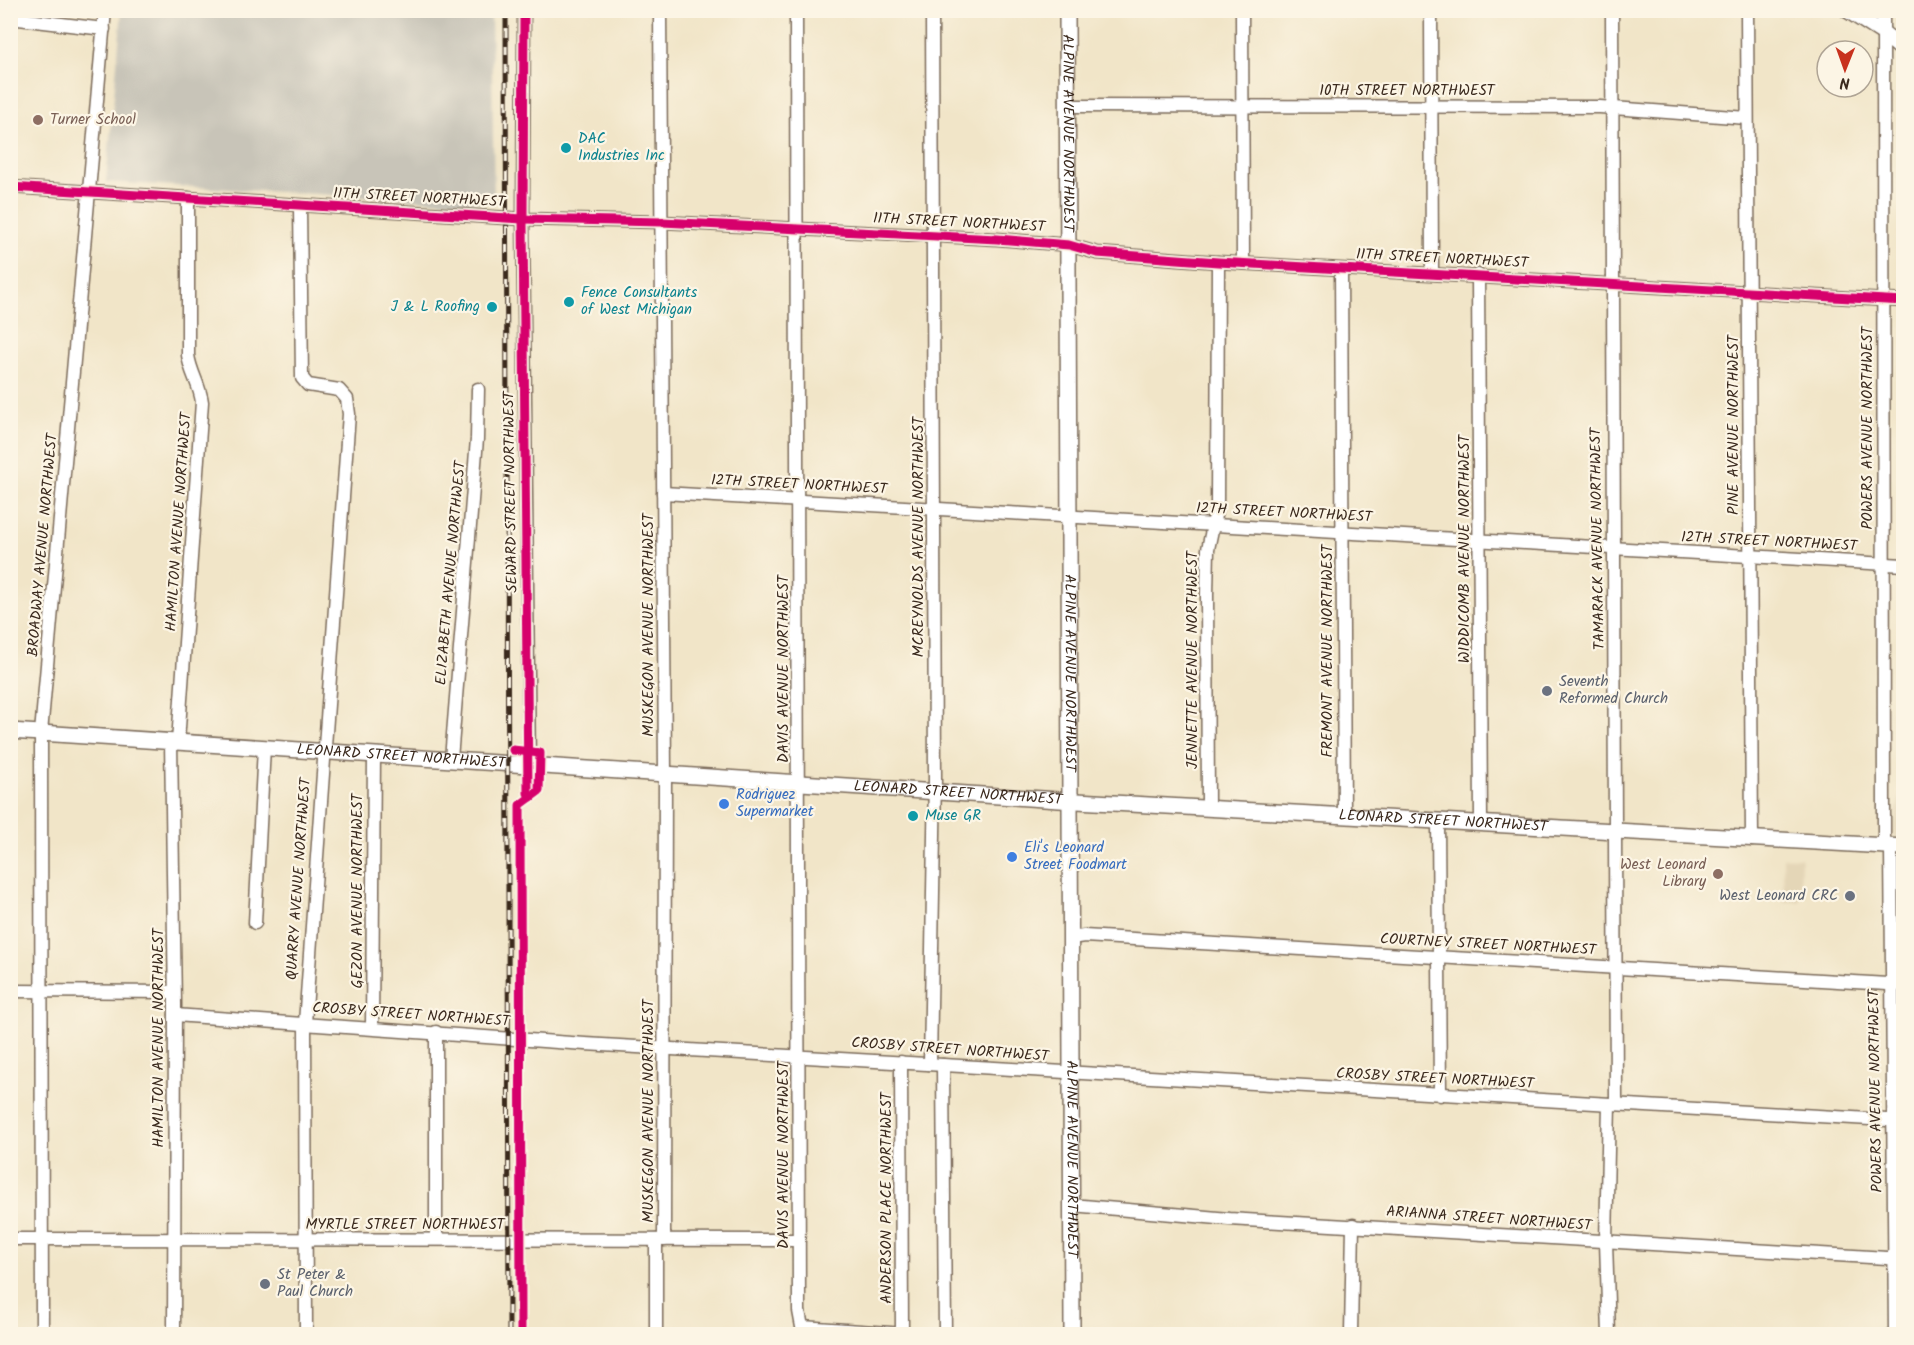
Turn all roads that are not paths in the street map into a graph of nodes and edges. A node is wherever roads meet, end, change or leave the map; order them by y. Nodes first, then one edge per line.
1 (105, 10) edge
2 (524, 10) edge
3 (660, 10) edge
4 (796, 10) edge
5 (932, 10) edge
6 (1067, 10) edge
7 (1242, 10) edge
8 (1431, 10) edge
9 (1612, 10) edge
10 (1747, 10) edge
11 (1847, 10) edge
12 (1883, 10) edge
13 (10, 18) edge
14 (104, 29) junction
15 (1883, 33) junction
16 (1904, 51) edge
17 (1432, 105) junction
18 (1068, 106) junction
19 (1243, 107) junction
20 (1612, 107) junction
21 (1747, 118) junction
22 (10, 188) edge
23 (90, 193) junction
24 (188, 198) junction
25 (300, 206) junction
26 (523, 219) junction
27 (662, 222) junction
28 (796, 230) junction
29 (934, 236) junction
30 (1069, 245) junction
31 (1218, 262) junction
32 (1243, 263) junction
33 (1341, 270) junction
34 (1432, 273) junction
35 (1478, 275) junction
36 (1610, 283) junction
37 (1748, 292) junction
38 (1883, 299) junction
39 (1904, 301) edge
40 (478, 389) dead end
41 (663, 493) junction
42 (798, 499) junction
43 (934, 508) junction
44 (1069, 516) junction
45 (1212, 525) junction
46 (1343, 531) junction
47 (1481, 541) junction
48 (1613, 548) junction
49 (1749, 557) junction
50 (1882, 563) junction
51 (1904, 565) edge
52 (10, 731) edge
53 (41, 733) junction
54 (175, 742) junction
55 (264, 747) junction
56 (322, 751) junction
57 (374, 755) junction
58 (452, 759) junction
59 (529, 766) junction
60 (665, 774) junction
61 (799, 782) junction
62 (934, 792) junction
63 (1070, 800) junction
64 (1208, 808) junction
65 (1344, 816) junction
66 (1438, 821) junction
67 (1481, 823) junction
68 (1616, 831) junction
69 (1752, 840) junction
70 (1893, 847) edge
71 (255, 922) dead end
72 (1071, 938) junction
73 (1440, 958) junction
74 (1617, 967) junction
75 (1890, 984) junction
76 (1904, 985) edge
77 (10, 991) edge
78 (41, 991) junction
79 (174, 992) junction
80 (175, 1015) junction
81 (305, 1023) junction
82 (372, 1027) junction
83 (436, 1032) junction
84 (665, 1048) junction
85 (799, 1054) junction
86 (901, 1062) junction
87 (930, 1064) junction
88 (943, 1065) junction
89 (1071, 1072) junction
90 (1440, 1095) junction
91 (1612, 1104) junction
92 (1898, 1121) edge
93 (1072, 1205) junction
94 (1353, 1225) junction
95 (10, 1239) edge
96 (42, 1239) junction
97 (175, 1239) junction
98 (305, 1239) junction
99 (436, 1239) junction
100 (660, 1240) junction
101 (799, 1240) junction
102 (1606, 1242) junction
103 (1898, 1258) edge
104 (904, 1334) edge
105 (42, 1335) edge
106 (174, 1335) edge
107 (306, 1335) edge
108 (656, 1335) edge
109 (945, 1335) edge
110 (1072, 1335) edge
111 (1352, 1335) edge
112 (1609, 1335) edge
113 (1895, 1335) edge

1 - 14 street, BROADWAY AVENUE NORTHWEST
2 - 26 street, SEWARD STREET NORTHWEST
3 - 27 street, MUSKEGON AVENUE NORTHWEST
4 - 28 street, DAVIS AVENUE NORTHWEST
5 - 29 street, MCREYNOLDS AVENUE NORTHWEST
6 - 18 main road, ALPINE AVENUE NORTHWEST
7 - 19 street
8 - 17 street
9 - 20 street, TAMARACK AVENUE NORTHWEST
10 - 21 street, PINE AVENUE NORTHWEST
11 - 15 main road
12 - 15 street, POWERS AVENUE NORTHWEST
13 - 14 street
14 - 23 street, BROADWAY AVENUE NORTHWEST
15 - 16 main road
15 - 38 street, POWERS AVENUE NORTHWEST
17 - 19 street, 10TH STREET NORTHWEST
17 - 20 street, 10TH STREET NORTHWEST
17 - 34 street
18 - 19 street, 10TH STREET NORTHWEST
18 - 30 main road, ALPINE AVENUE NORTHWEST
19 - 32 street
20 - 21 street, 10TH STREET NORTHWEST
20 - 36 street, TAMARACK AVENUE NORTHWEST
21 - 37 street, PINE AVENUE NORTHWEST
22 - 23 street, 11TH STREET NORTHWEST
23 - 24 street, 11TH STREET NORTHWEST
23 - 53 street, BROADWAY AVENUE NORTHWEST
24 - 25 street, 11TH STREET NORTHWEST
24 - 54 street, HAMILTON AVENUE NORTHWEST
25 - 26 street, 11TH STREET NORTHWEST
25 - 56 street, QUARRY AVENUE NORTHWEST
26 - 27 street, 11TH STREET NORTHWEST
26 - 59 street, SEWARD STREET NORTHWEST
27 - 28 street, 11TH STREET NORTHWEST
27 - 41 street, MUSKEGON AVENUE NORTHWEST
28 - 29 street, 11TH STREET NORTHWEST
28 - 42 street, DAVIS AVENUE NORTHWEST
29 - 30 street, 11TH STREET NORTHWEST
29 - 43 street, MCREYNOLDS AVENUE NORTHWEST
30 - 31 street, 11TH STREET NORTHWEST
30 - 44 main road, ALPINE AVENUE NORTHWEST
31 - 32 street, 11TH STREET NORTHWEST
31 - 45 street, JENNETTE AVENUE NORTHWEST
32 - 33 street, 11TH STREET NORTHWEST
33 - 34 street, 11TH STREET NORTHWEST
33 - 46 street, FREMONT AVENUE NORTHWEST
34 - 35 street, 11TH STREET NORTHWEST
35 - 36 street, 11TH STREET NORTHWEST
35 - 47 street, WIDDICOMB AVENUE NORTHWEST
36 - 37 street, 11TH STREET NORTHWEST
36 - 48 street, TAMARACK AVENUE NORTHWEST
37 - 38 street, 11TH STREET NORTHWEST
37 - 49 street, PINE AVENUE NORTHWEST
38 - 39 street, 11TH STREET NORTHWEST
38 - 50 street, POWERS AVENUE NORTHWEST
40 - 58 street, ELIZABETH AVENUE NORTHWEST
41 - 42 street, 12TH STREET NORTHWEST
41 - 60 street, MUSKEGON AVENUE NORTHWEST
42 - 43 street, 12TH STREET NORTHWEST
42 - 61 street, DAVIS AVENUE NORTHWEST
43 - 44 street, 12TH STREET NORTHWEST
43 - 62 street, MCREYNOLDS AVENUE NORTHWEST
44 - 45 street, 12TH STREET NORTHWEST
44 - 63 main road, ALPINE AVENUE NORTHWEST
45 - 46 street, 12TH STREET NORTHWEST
45 - 64 street, JENNETTE AVENUE NORTHWEST
46 - 47 street, 12TH STREET NORTHWEST
46 - 65 street, FREMONT AVENUE NORTHWEST
47 - 48 street, 12TH STREET NORTHWEST
47 - 67 street, WIDDICOMB AVENUE NORTHWEST
48 - 49 street, 12TH STREET NORTHWEST
48 - 68 street, TAMARACK AVENUE NORTHWEST
49 - 50 street, 12TH STREET NORTHWEST
49 - 69 street, PINE AVENUE NORTHWEST
50 - 51 street, 12TH STREET NORTHWEST
50 - 70 street, POWERS AVENUE NORTHWEST
52 - 53 main road, LEONARD STREET NORTHWEST
53 - 54 main road, LEONARD STREET NORTHWEST
53 - 78 street, BROADWAY AVENUE NORTHWEST
54 - 55 main road, LEONARD STREET NORTHWEST
54 - 79 street, HAMILTON AVENUE NORTHWEST
55 - 56 main road, LEONARD STREET NORTHWEST
55 - 71 street
56 - 57 main road, LEONARD STREET NORTHWEST
56 - 81 street, QUARRY AVENUE NORTHWEST
57 - 58 main road, LEONARD STREET NORTHWEST
57 - 82 street, GEZON AVENUE NORTHWEST
58 - 59 main road, LEONARD STREET NORTHWEST
59 - 60 main road, LEONARD STREET NORTHWEST
60 - 61 main road, LEONARD STREET NORTHWEST
60 - 84 street, MUSKEGON AVENUE NORTHWEST
61 - 62 main road, LEONARD STREET NORTHWEST
61 - 85 street, DAVIS AVENUE NORTHWEST
62 - 63 main road, LEONARD STREET NORTHWEST
62 - 87 street, MCREYNOLDS AVENUE NORTHWEST
63 - 64 main road, LEONARD STREET NORTHWEST
63 - 72 main road, ALPINE AVENUE NORTHWEST
64 - 65 main road, LEONARD STREET NORTHWEST
65 - 66 main road, LEONARD STREET NORTHWEST
66 - 67 main road, LEONARD STREET NORTHWEST
66 - 73 street
67 - 68 main road, LEONARD STREET NORTHWEST
68 - 69 main road, LEONARD STREET NORTHWEST
68 - 74 street, TAMARACK AVENUE NORTHWEST
69 - 70 main road, LEONARD STREET NORTHWEST
70 - 75 street, POWERS AVENUE NORTHWEST
72 - 73 street, COURTNEY STREET NORTHWEST
72 - 89 main road, ALPINE AVENUE NORTHWEST
73 - 74 street, COURTNEY STREET NORTHWEST
73 - 90 street
74 - 75 street, COURTNEY STREET NORTHWEST
74 - 91 street, TAMARACK AVENUE NORTHWEST
75 - 76 street, COURTNEY STREET NORTHWEST
75 - 92 street, POWERS AVENUE NORTHWEST
77 - 78 street
78 - 79 street
78 - 96 street, BROADWAY AVENUE NORTHWEST
79 - 80 street, HAMILTON AVENUE NORTHWEST
80 - 81 street, CROSBY STREET NORTHWEST
80 - 97 street, HAMILTON AVENUE NORTHWEST
81 - 82 street, CROSBY STREET NORTHWEST
81 - 98 street, QUARRY AVENUE NORTHWEST
82 - 83 street, CROSBY STREET NORTHWEST
83 - 84 street, CROSBY STREET NORTHWEST
83 - 99 street
84 - 85 street, CROSBY STREET NORTHWEST
84 - 100 street, MUSKEGON AVENUE NORTHWEST
85 - 86 street, CROSBY STREET NORTHWEST
85 - 101 street, DAVIS AVENUE NORTHWEST
86 - 87 street, CROSBY STREET NORTHWEST
86 - 104 street, ANDERSON PLACE NORTHWEST
87 - 88 street, CROSBY STREET NORTHWEST
88 - 89 street, CROSBY STREET NORTHWEST
88 - 109 street
89 - 90 street, CROSBY STREET NORTHWEST
89 - 93 main road, ALPINE AVENUE NORTHWEST
90 - 91 street, CROSBY STREET NORTHWEST
91 - 92 street, CROSBY STREET NORTHWEST
91 - 102 street, TAMARACK AVENUE NORTHWEST
92 - 103 street, POWERS AVENUE NORTHWEST
93 - 94 street, ARIANNA STREET NORTHWEST
93 - 110 main road, ALPINE AVENUE NORTHWEST
94 - 102 street, ARIANNA STREET NORTHWEST
94 - 111 street
95 - 96 street, MYRTLE STREET NORTHWEST
96 - 97 street, MYRTLE STREET NORTHWEST
96 - 105 street, BROADWAY AVENUE NORTHWEST
97 - 98 street, MYRTLE STREET NORTHWEST
97 - 106 street, HAMILTON AVENUE NORTHWEST
98 - 99 street, MYRTLE STREET NORTHWEST
98 - 107 street, QUARRY AVENUE NORTHWEST
99 - 100 street, MYRTLE STREET NORTHWEST
100 - 101 street, MYRTLE STREET NORTHWEST
100 - 108 street, MUSKEGON AVENUE NORTHWEST
101 - 104 street, DAVIS AVENUE NORTHWEST
102 - 103 street, ARIANNA STREET NORTHWEST
102 - 112 street, TAMARACK AVENUE NORTHWEST
103 - 113 street, POWERS AVENUE NORTHWEST

